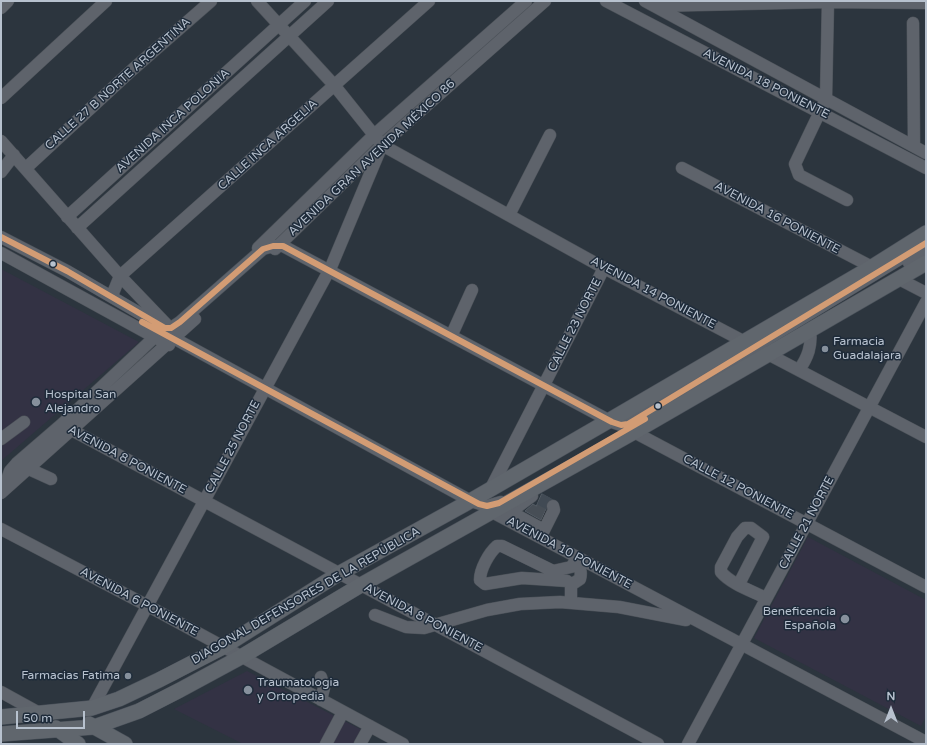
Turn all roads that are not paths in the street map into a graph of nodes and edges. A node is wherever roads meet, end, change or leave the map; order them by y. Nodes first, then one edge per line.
1 (8, 1) edge
2 (106, 1) edge
3 (211, 1) edge
4 (257, 1) edge
5 (305, 1) edge
6 (328, 1) edge
7 (429, 1) edge
8 (526, 1) edge
9 (545, 1) edge
10 (606, 1) edge
11 (828, 1) edge
12 (926, 3) edge
13 (650, 4) edge
14 (1, 8) edge
15 (913, 23) dead end
16 (280, 25) junction
17 (290, 36) junction
18 (334, 85) junction
19 (1, 98) edge
20 (826, 99) junction
21 (820, 112) junction
22 (550, 134) dead end
23 (374, 135) junction
24 (1, 141) edge
25 (382, 145) junction
26 (914, 146) junction
27 (926, 153) edge
28 (14, 155) junction
29 (26, 168) junction
30 (682, 168) dead end
31 (926, 168) edge
32 (1, 172) edge
33 (846, 200) dead end
34 (509, 215) junction
35 (67, 217) junction
36 (78, 228) junction
37 (1, 230) edge
38 (926, 233) edge
39 (1, 236) edge
40 (278, 241) junction
41 (926, 244) edge
42 (1, 245) edge
43 (1, 253) edge
44 (926, 253) edge
45 (926, 263) edge
46 (872, 267) junction
47 (330, 268) junction
48 (604, 268) junction
49 (120, 276) junction
50 (899, 279) junction
51 (472, 290) dead end
52 (112, 292) junction
53 (926, 293) edge
54 (926, 302) edge
55 (810, 330) junction
56 (454, 332) junction
57 (168, 333) junction
58 (758, 348) junction
59 (799, 370) junction
60 (545, 383) junction
61 (265, 389) junction
62 (869, 407) junction
63 (612, 419) junction
64 (24, 422) dead end
65 (61, 425) junction
66 (72, 430) junction
67 (634, 432) junction
68 (926, 437) edge
69 (1, 439) edge
70 (29, 469) junction
71 (51, 480) dead end
72 (4, 485) edge
73 (490, 490) junction
74 (204, 501) junction
75 (471, 501) junction
76 (553, 506) dead end
77 (502, 511) junction
78 (806, 523) junction
79 (1, 529) edge
80 (542, 534) junction
81 (576, 560) junction
82 (340, 573) junction
83 (740, 584) dead end
84 (361, 585) junction
85 (571, 585) junction
86 (926, 587) edge
87 (766, 598) junction
88 (571, 602) junction
89 (148, 606) junction
90 (375, 615) dead end
91 (699, 622) junction
92 (436, 625) junction
93 (741, 645) junction
94 (223, 647) junction
95 (241, 657) junction
96 (321, 677) dead end
97 (1, 692) edge
98 (321, 700) junction
99 (92, 708) junction
100 (69, 711) junction
101 (343, 712) junction
102 (40, 714) junction
103 (1, 717) edge
104 (87, 726) junction
105 (370, 726) junction
106 (59, 730) junction
107 (1, 734) edge
108 (926, 742) edge
109 (76, 744) edge
110 (125, 744) edge
111 (326, 744) edge
112 (360, 744) edge
113 (403, 744) edge
114 (658, 744) edge
115 (688, 744) edge

1 - 14 street
2 - 19 street
3 - 29 street, CALLE 27 B NORTE ARGENTINA
4 - 16 street
5 - 16 street, AVENIDA INCA POLONIA
6 - 17 street, AVENIDA INCA POLONIA
7 - 18 street, CALLE INCA ARGELIA
8 - 23 street, AVENIDA GRAN AVENIDA MÉXICO 86
9 - 25 street, AVENIDA GRAN AVENIDA MÉXICO 86
10 - 21 street, AVENIDA 18 PONIENTE
11 - 12 street
11 - 13 street
11 - 20 street
13 - 20 street, AVENIDA 18 PONIENTE
15 - 26 street
16 - 17 street
16 - 35 street, AVENIDA INCA POLONIA
17 - 18 street
17 - 36 street, AVENIDA INCA POLONIA
18 - 23 street
18 - 49 street, CALLE INCA ARGELIA
20 - 21 street
20 - 26 street, AVENIDA 18 PONIENTE
21 - 31 street, AVENIDA 18 PONIENTE
21 - 33 street
22 - 34 street
23 - 25 street
23 - 40 street, AVENIDA GRAN AVENIDA MÉXICO 86
24 - 28 street
25 - 34 street, AVENIDA 14 PONIENTE
25 - 40 street, AVENIDA GRAN AVENIDA MÉXICO 86
25 - 47 street, CALLE 25 NORTE
26 - 27 street, AVENIDA 18 PONIENTE
28 - 29 street
28 - 32 street
29 - 35 street
30 - 46 street, AVENIDA 16 PONIENTE
34 - 48 street, AVENIDA 14 PONIENTE
35 - 36 street
36 - 49 street
37 - 52 street, AVENIDA 10 PONIENTE
38 - 46 main road, DIAGONAL DEFENSORES DE LA REPÚBLICA
39 - 57 street
40 - 47 street
40 - 57 street, AVENIDA GRAN AVENIDA MÉXICO 86
41 - 58 street
42 - 57 street
43 - 57 street, AVENIDA 10 PONIENTE
44 - 58 street
45 - 50 main road, DIAGONAL DEFENSORES DE LA REPÚBLICA
46 - 58 main road, DIAGONAL DEFENSORES DE LA REPÚBLICA
47 - 56 street
47 - 60 street
47 - 61 street, CALLE 25 NORTE
48 - 58 street, AVENIDA 14 PONIENTE
48 - 60 street, CALLE 23 NORTE
49 - 52 street, CALLE INCA ARGELIA
49 - 57 street
50 - 53 street
50 - 55 main road, DIAGONAL DEFENSORES DE LA REPÚBLICA
51 - 56 street
52 - 57 street, AVENIDA 10 PONIENTE
54 - 62 street, CALLE 21 NORTE
55 - 58 main road, DIAGONAL DEFENSORES DE LA REPÚBLICA
55 - 59 street
56 - 60 street
57 - 61 street, AVENIDA 10 PONIENTE
57 - 65 street, AVENIDA GRAN AVENIDA MÉXICO 86
57 - 66 street, AVENIDA GRAN AVENIDA MÉXICO 86
58 - 59 street, AVENIDA 14 PONIENTE
58 - 63 main road, DIAGONAL DEFENSORES DE LA REPÚBLICA
58 - 67 main road, DIAGONAL DEFENSORES DE LA REPÚBLICA
58 - 77 street
59 - 62 street, AVENIDA 14 PONIENTE
60 - 63 street
60 - 73 street, CALLE 23 NORTE
61 - 74 street, CALLE 25 NORTE
61 - 75 street, AVENIDA 10 PONIENTE
62 - 68 street, AVENIDA 14 PONIENTE
62 - 78 street, CALLE 21 NORTE
63 - 73 main road, DIAGONAL DEFENSORES DE LA REPÚBLICA
64 - 69 street
65 - 66 street, AVENIDA 8 PONIENTE
65 - 72 street, AVENIDA GRAN AVENIDA MÉXICO 86
66 - 70 street, AVENIDA GRAN AVENIDA MÉXICO 86
66 - 74 street, AVENIDA 8 PONIENTE
67 - 77 main road, DIAGONAL DEFENSORES DE LA REPÚBLICA
67 - 78 street, CALLE 12 PONIENTE
70 - 71 street
70 - 72 street, AVENIDA GRAN AVENIDA MÉXICO 86
73 - 75 main road, DIAGONAL DEFENSORES DE LA REPÚBLICA
74 - 82 street, AVENIDA 8 PONIENTE
74 - 89 street, CALLE 25 NORTE
75 - 77 street, AVENIDA 10 PONIENTE
75 - 82 main road, DIAGONAL DEFENSORES DE LA REPÚBLICA
76 - 80 street
77 - 80 street, AVENIDA 10 PONIENTE
77 - 84 main road, DIAGONAL DEFENSORES DE LA REPÚBLICA
78 - 86 street, CALLE 12 PONIENTE
78 - 87 street, CALLE 21 NORTE
79 - 89 street, AVENIDA 6 PONIENTE
80 - 81 street, AVENIDA 10 PONIENTE
81 - 85 street
81 - 85 street
81 - 91 street, AVENIDA 10 PONIENTE
82 - 84 street, AVENIDA 8 PONIENTE
82 - 94 main road, DIAGONAL DEFENSORES DE LA REPÚBLICA
83 - 87 street
84 - 92 street, AVENIDA 8 PONIENTE
84 - 95 main road, DIAGONAL DEFENSORES DE LA REPÚBLICA
85 - 88 street
87 - 93 street, CALLE 21 NORTE
88 - 91 street
88 - 92 street
89 - 94 street, AVENIDA 6 PONIENTE
89 - 99 street, CALLE 25 NORTE
90 - 92 street
91 - 93 street, AVENIDA 10 PONIENTE
92 - 114 street, AVENIDA 8 PONIENTE
93 - 108 street, AVENIDA 10 PONIENTE
93 - 115 street, CALLE 21 NORTE
94 - 95 street, AVENIDA 6 PONIENTE
94 - 99 main road, DIAGONAL DEFENSORES DE LA REPÚBLICA
95 - 98 street, AVENIDA 6 PONIENTE
95 - 104 main road, DIAGONAL DEFENSORES DE LA REPÚBLICA
96 - 98 street
97 - 102 street
98 - 101 street, AVENIDA 6 PONIENTE
99 - 100 main road, DIAGONAL DEFENSORES DE LA REPÚBLICA
99 - 104 main road, CALLE 25 NORTE
100 - 102 main road, DIAGONAL DEFENSORES DE LA REPÚBLICA
100 - 104 main road
101 - 105 street, AVENIDA 6 PONIENTE
101 - 111 street
102 - 103 main road, DIAGONAL DEFENSORES DE LA REPÚBLICA
102 - 106 main road
104 - 106 main road, DIAGONAL DEFENSORES DE LA REPÚBLICA
104 - 109 main road, CALLE 25 NORTE
104 - 110 main road
105 - 112 street
105 - 113 street, AVENIDA 6 PONIENTE
106 - 107 main road, DIAGONAL DEFENSORES DE LA REPÚBLICA
106 - 109 main road

